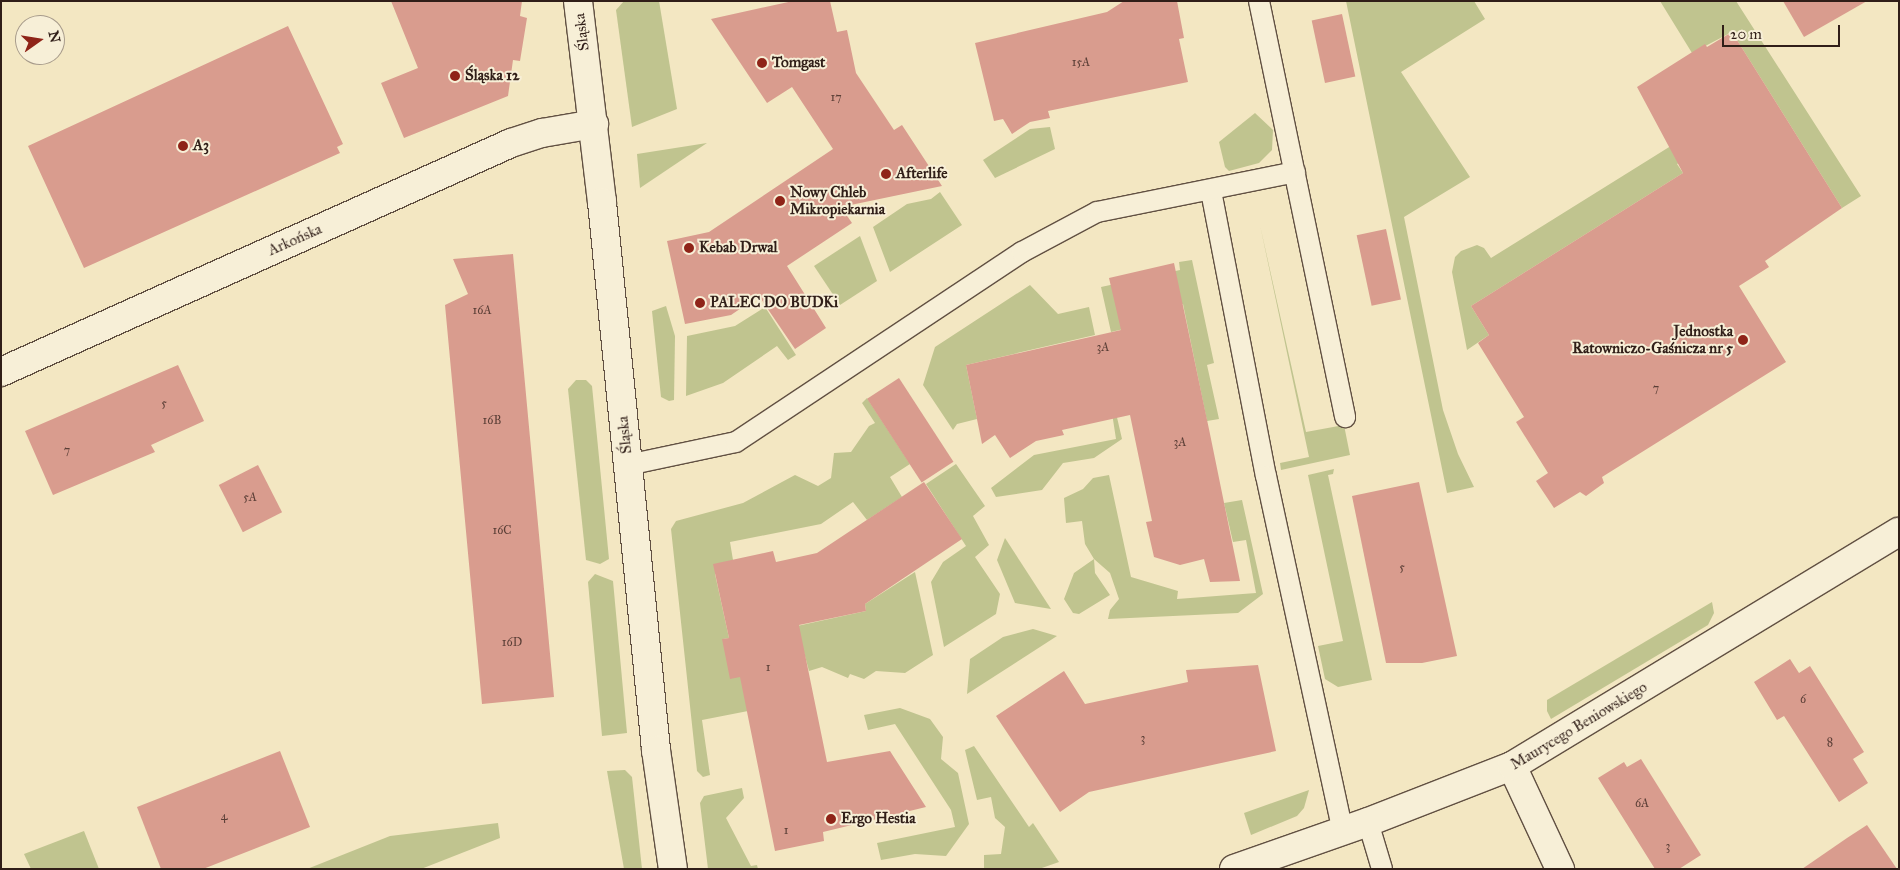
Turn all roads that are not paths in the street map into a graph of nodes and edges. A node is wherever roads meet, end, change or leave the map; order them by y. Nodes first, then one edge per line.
1 (578, 1) edge
2 (1259, 1) edge
3 (594, 124) junction
4 (1295, 172) junction
5 (1211, 191) junction
6 (1, 372) edge
7 (1345, 417) dead end
8 (628, 465) junction
9 (1899, 532) edge
10 (1512, 766) junction
11 (1368, 822) junction
12 (1343, 832) junction
13 (673, 869) edge
14 (1234, 869) edge
15 (1382, 869) edge
16 (1560, 869) edge

1 - 3 street, Śląska
2 - 4 lane
3 - 6 street, Arkońska
3 - 8 street, Śląska
4 - 5 lane
4 - 7 lane
5 - 8 lane
5 - 12 lane
8 - 13 street, Śląska
9 - 10 street, Maurycego Beniowskiego
10 - 11 street, Maurycego Beniowskiego
10 - 16 street
11 - 12 street, Maurycego Beniowskiego
11 - 15 lane
12 - 14 street, Maurycego Beniowskiego

